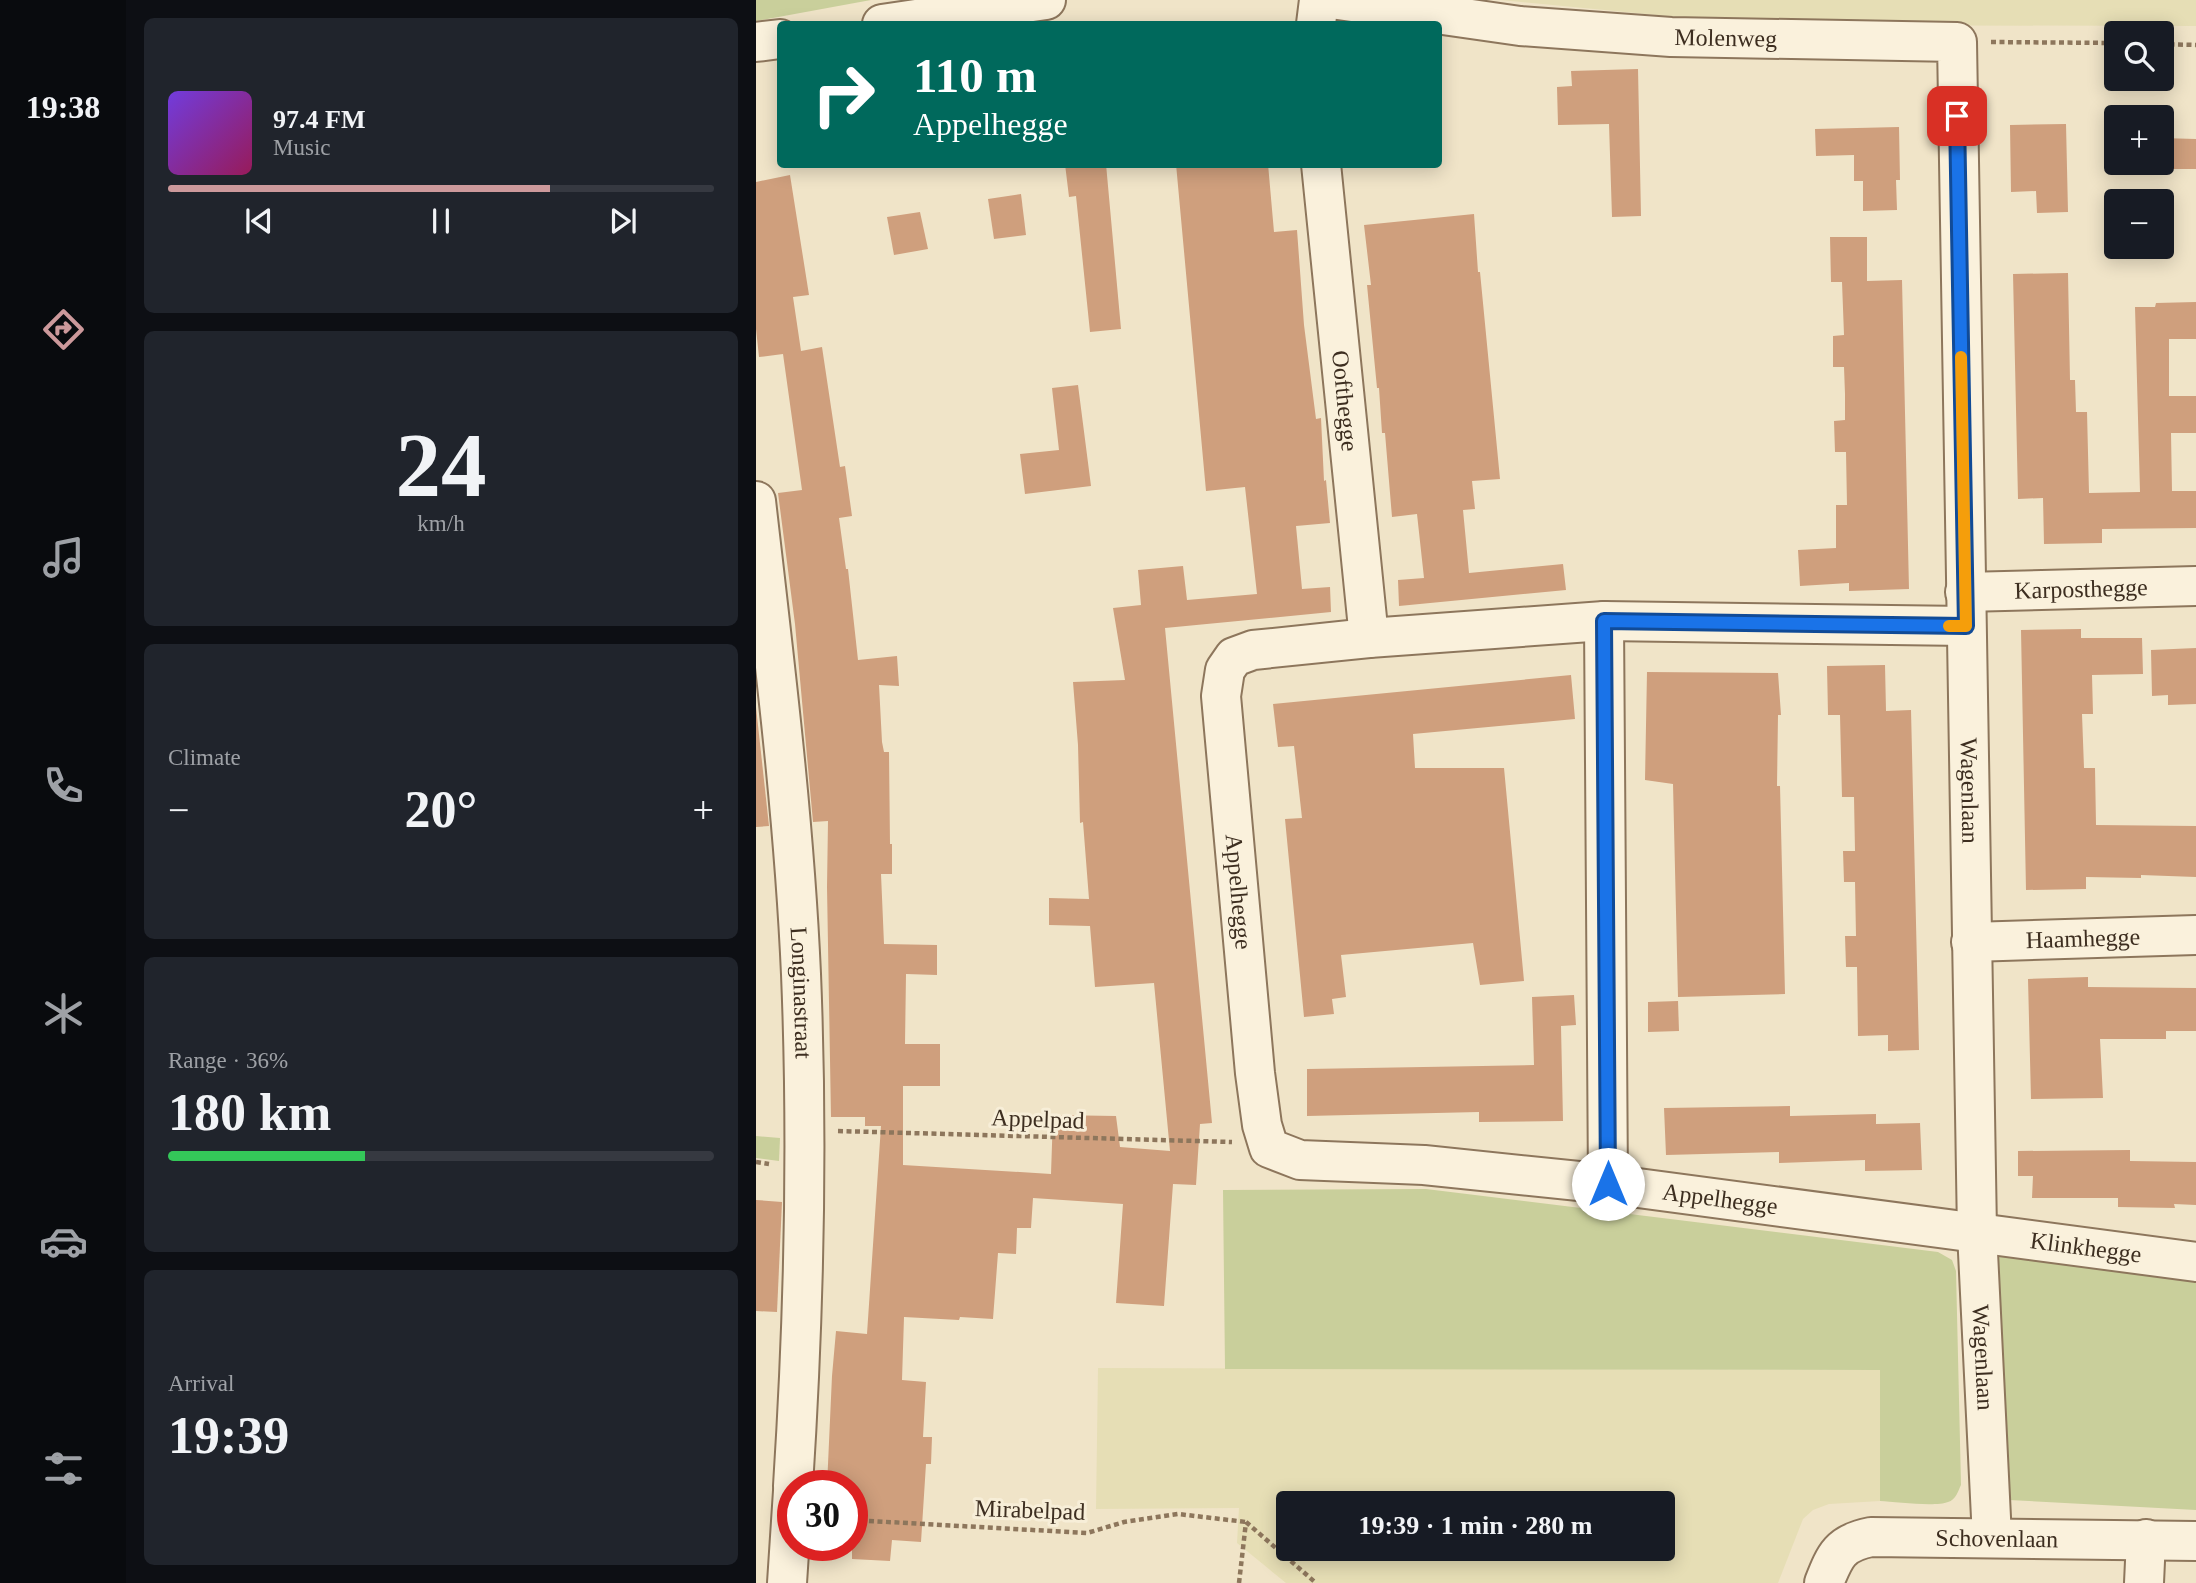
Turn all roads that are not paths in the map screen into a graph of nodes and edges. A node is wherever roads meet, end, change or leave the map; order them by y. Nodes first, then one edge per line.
1 (1046, 0) edge
2 (1319, 0) edge
3 (1338, 0) edge
4 (902, 21) edge
5 (1316, 21) edge
6 (777, 39) edge
7 (756, 42) edge
8 (1957, 42) joint
9 (1321, 168) edge
10 (756, 501) edge
11 (2196, 586) edge
12 (1966, 609) junction
13 (1604, 621) junction
14 (1369, 638) junction
15 (2196, 935) edge
16 (1971, 942) junction
17 (1608, 1184) junction
18 (1977, 1232) junction
19 (2196, 1262) edge
20 (794, 1470) edge
21 (1992, 1538) junction
22 (2146, 1539) junction
23 (2196, 1541) edge
24 (788, 1561) edge
25 (787, 1583) edge
26 (1824, 1583) edge
27 (2144, 1583) edge

1 - 4 street
2 - 5 street
3 - 8 street, Molenweg
6 - 7 street
8 - 12 street, Wagenlaan
9 - 14 street, Oofthegge
10 - 20 street, Longinastraat
11 - 12 street, Karposthegge
12 - 13 street, Appelhegge
12 - 16 street, Wagenlaan
13 - 14 street, Appelhegge
13 - 17 street
14 - 17 street, Appelhegge
15 - 16 street, Haamhegge
16 - 18 street, Wagenlaan
17 - 18 street, Appelhegge
18 - 19 street, Klinkhegge
18 - 21 street, Wagenlaan
21 - 22 street, Schovenlaan
21 - 26 street, Schovenlaan
22 - 23 street, Schovenlaan
22 - 27 street
24 - 25 street

